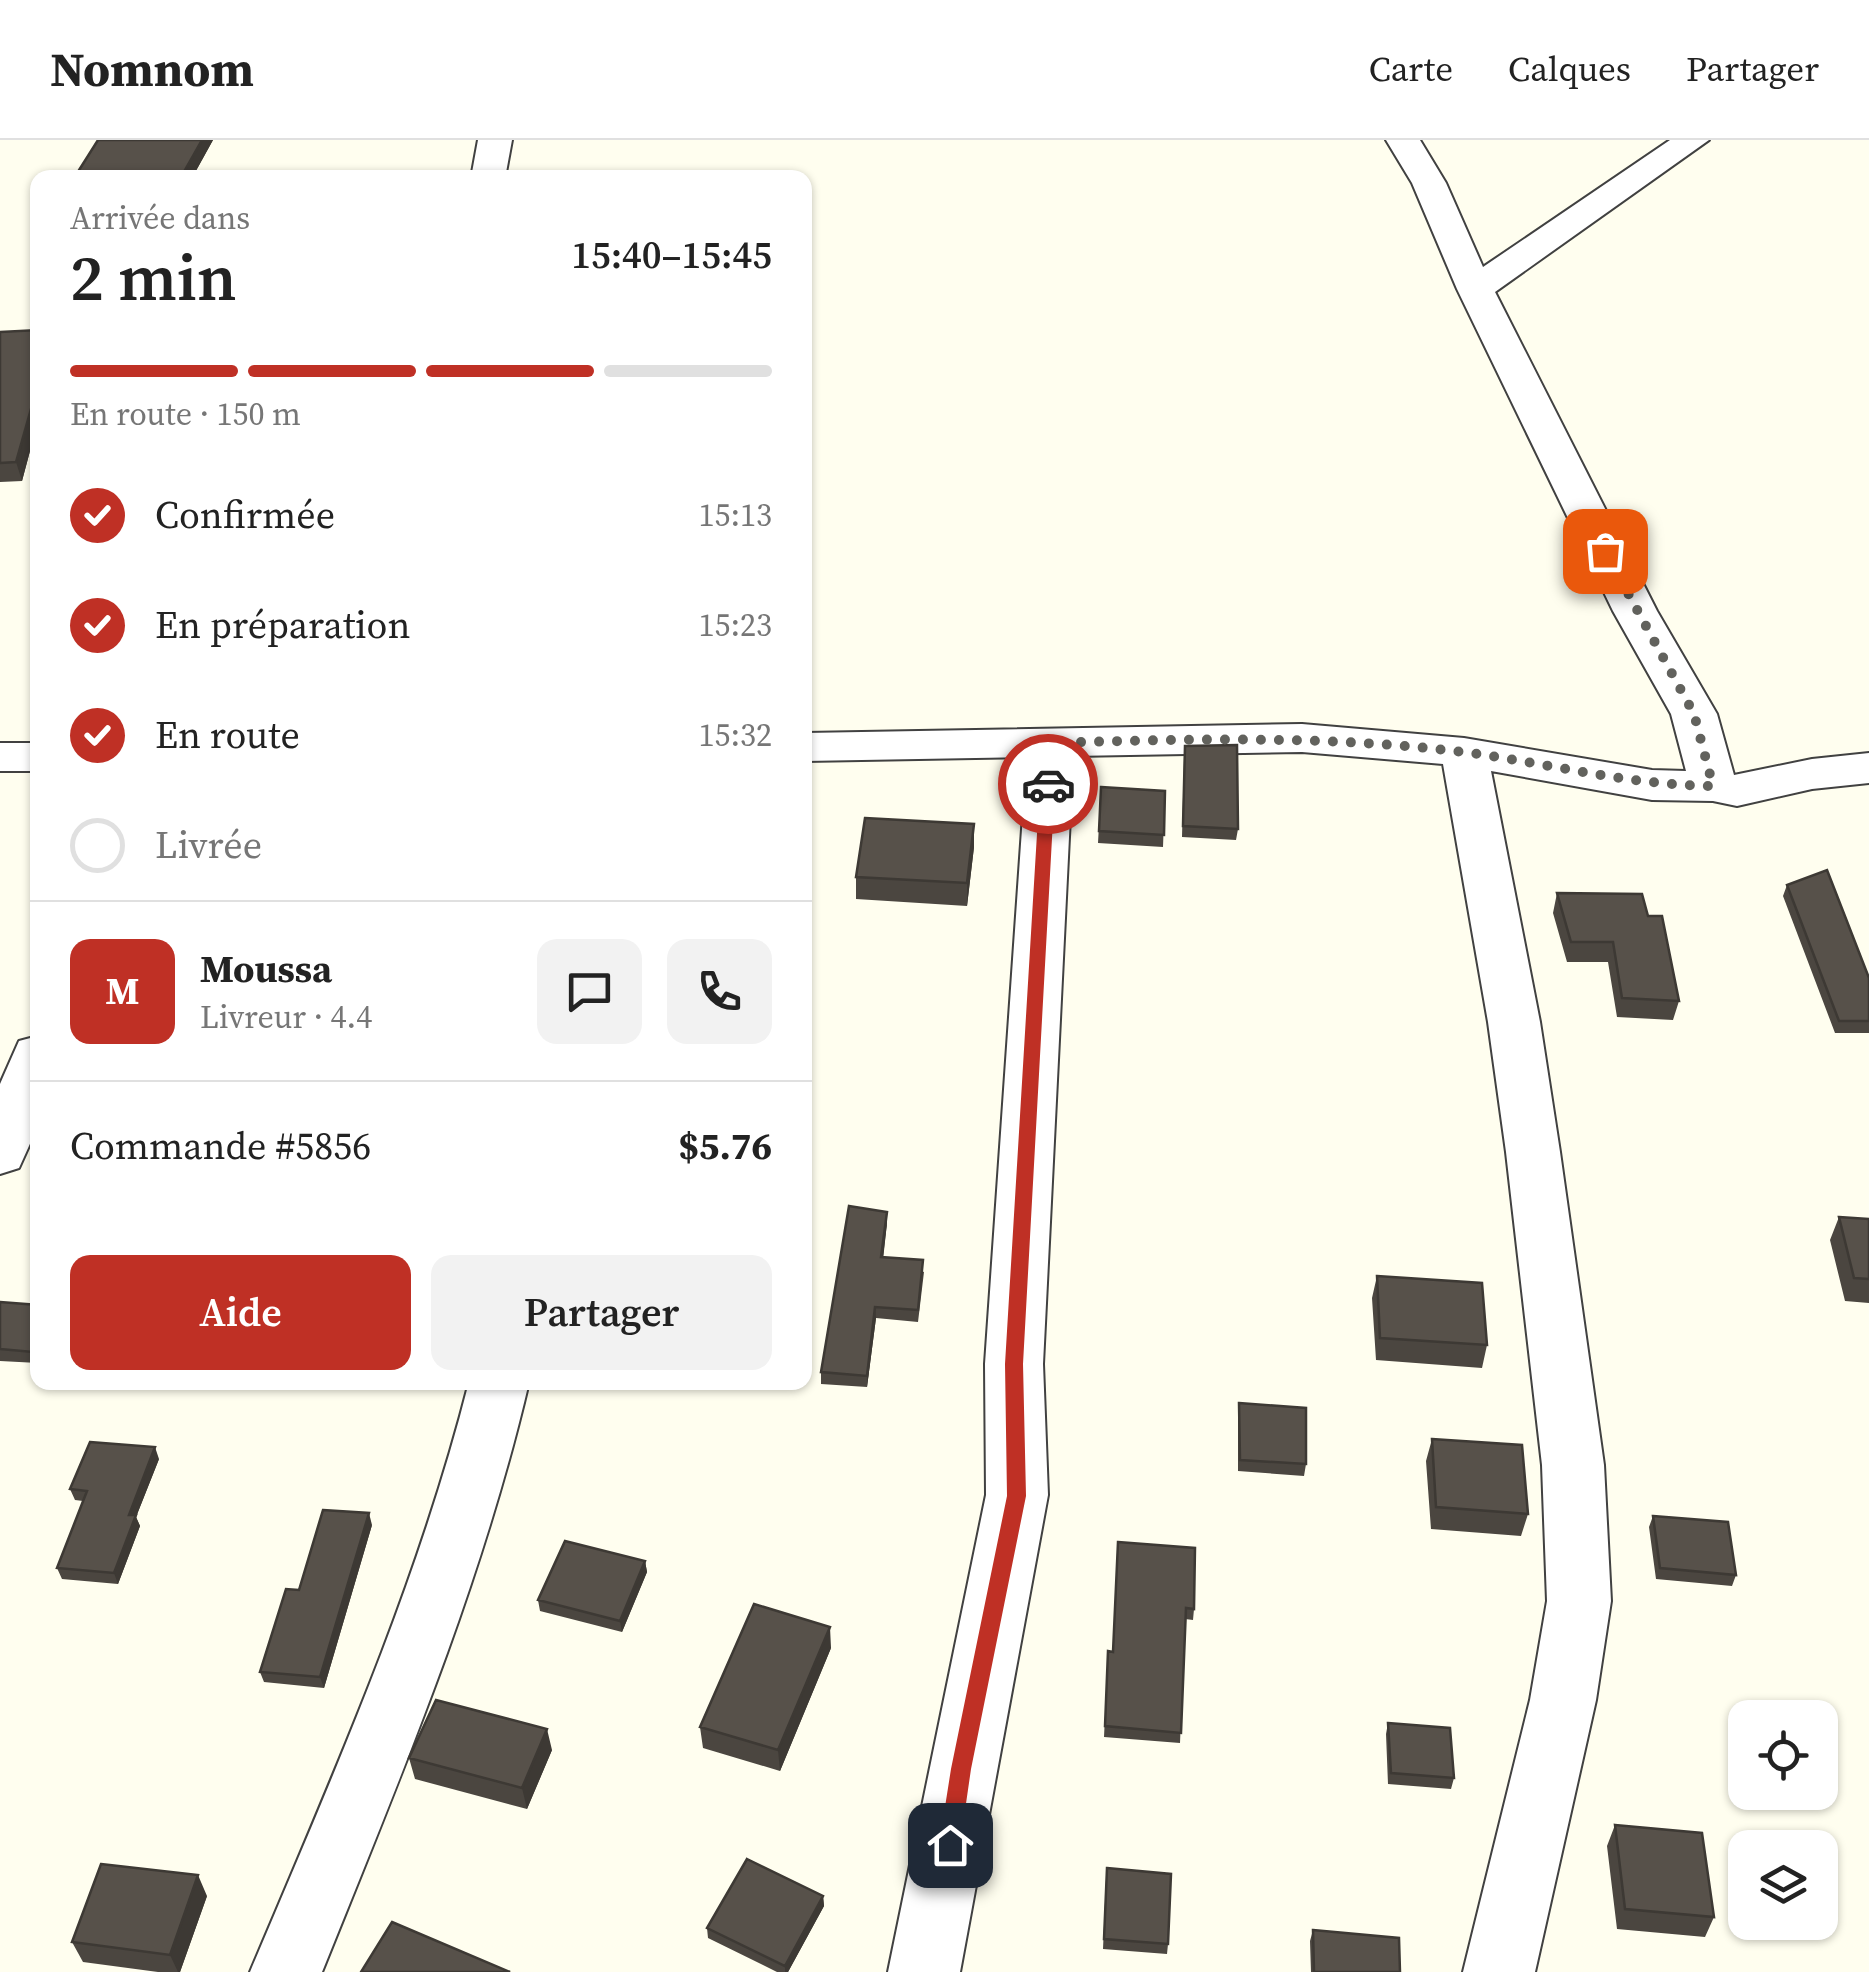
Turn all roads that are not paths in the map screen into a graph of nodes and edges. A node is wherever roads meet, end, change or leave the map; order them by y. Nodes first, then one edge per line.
1 (495, 140) edge
2 (1402, 140) edge
3 (1692, 140) edge
4 (489, 170) edge
5 (1475, 288) junction
6 (1050, 743) junction
7 (812, 747) edge
8 (1464, 752) junction
9 (0, 757) edge
10 (30, 757) edge
11 (1869, 768) edge
12 (1713, 786) junction
13 (30, 1075) edge
14 (0, 1154) edge
15 (497, 1390) edge
16 (286, 1972) edge
17 (924, 1972) edge
18 (1499, 1972) edge

1 - 4 street
2 - 5 street
3 - 5 street
5 - 12 street
6 - 7 street
6 - 8 street
6 - 17 street
8 - 12 street
8 - 18 street
9 - 10 street
11 - 12 street
13 - 14 street
15 - 16 street

